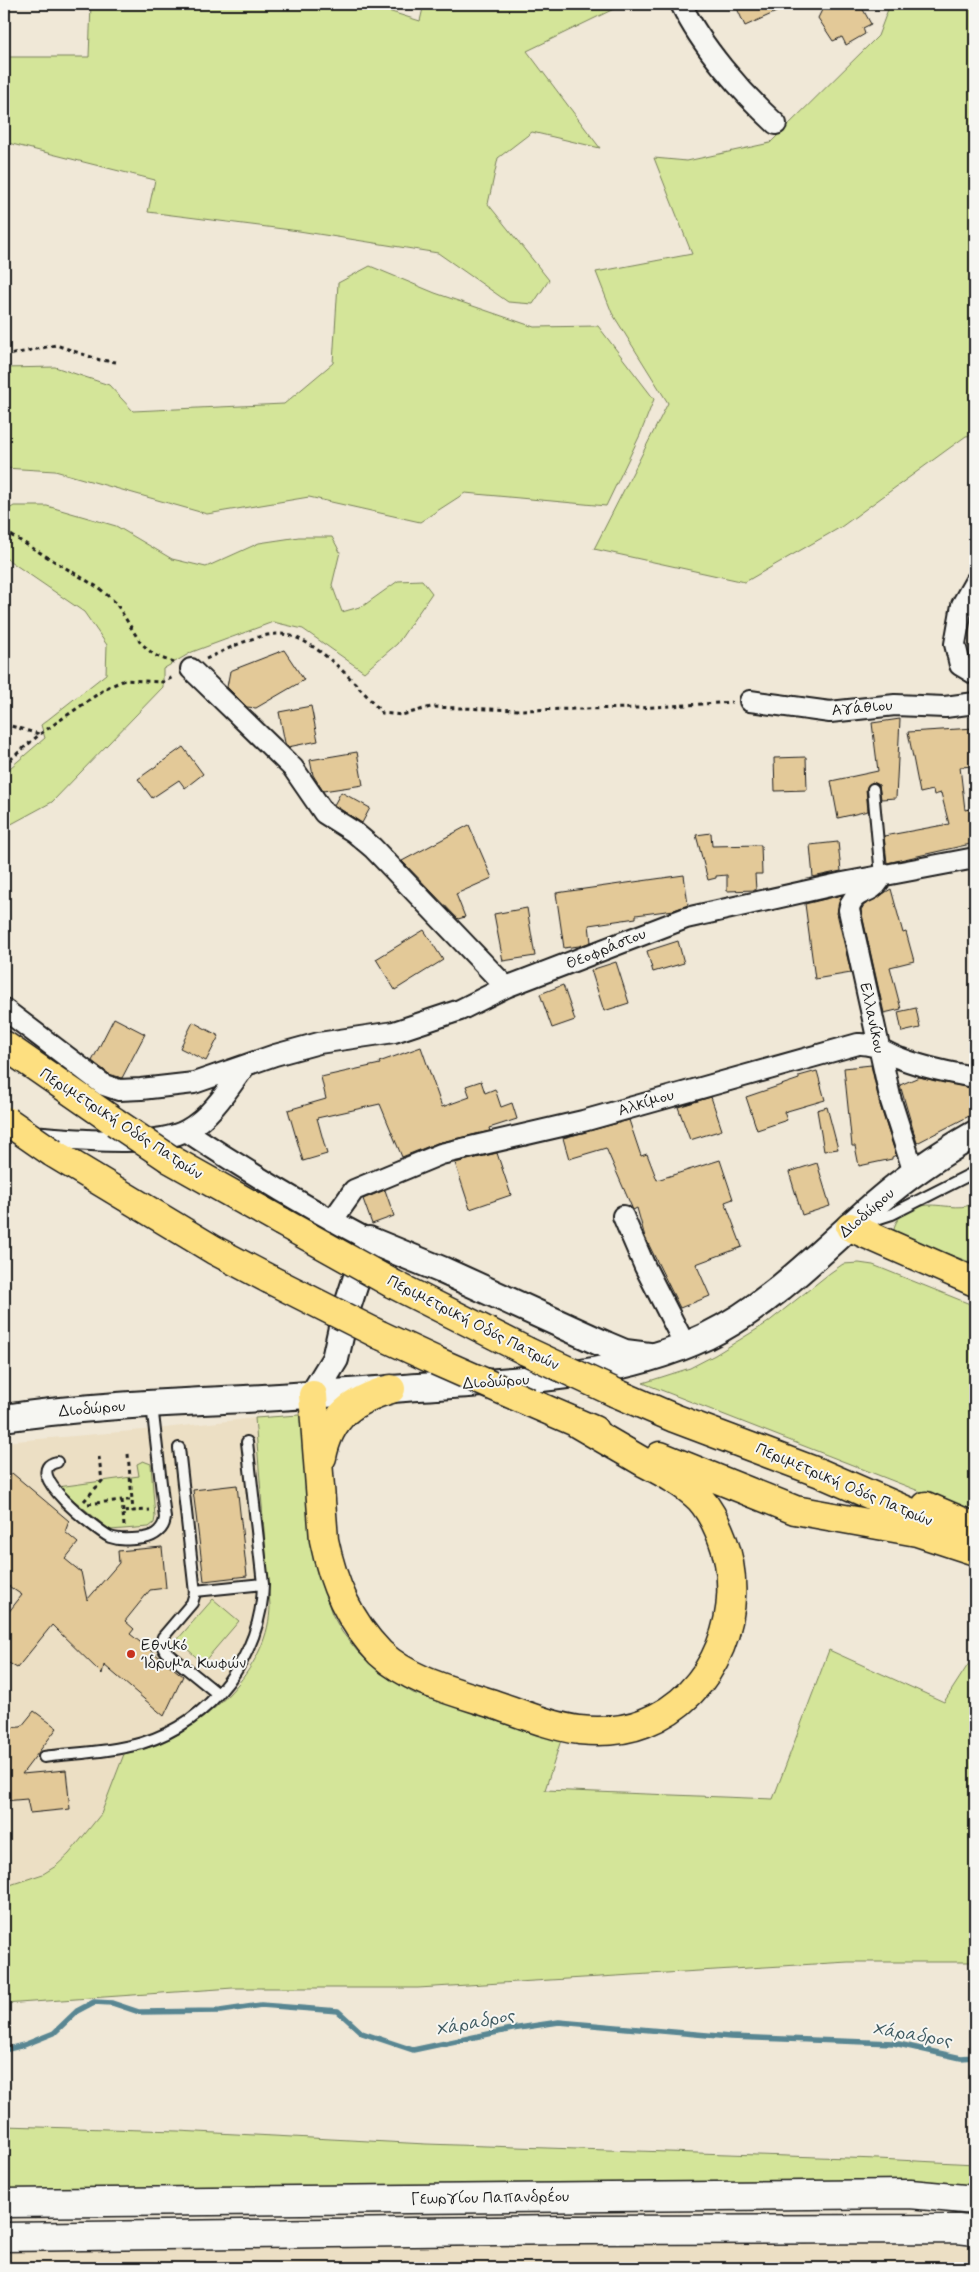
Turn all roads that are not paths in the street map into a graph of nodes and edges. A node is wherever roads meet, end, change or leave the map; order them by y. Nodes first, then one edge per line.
1 (681, 4) edge
2 (776, 124) dead end
3 (975, 582) edge
4 (191, 669) road end
5 (975, 674) edge
6 (750, 701) road end
7 (975, 703) edge
8 (873, 789) dead end
9 (975, 858) edge
10 (880, 876) junction
11 (506, 987) junction
12 (4, 1009) edge
13 (4, 1045) edge
14 (878, 1047) junction
15 (245, 1066) junction
16 (975, 1077) edge
17 (5, 1124) edge
18 (186, 1131) junction
19 (975, 1134) edge
20 (975, 1172) edge
21 (914, 1173) junction
22 (623, 1216) dead end
23 (332, 1221) junction
24 (850, 1227) junction
25 (369, 1240) junction
26 (975, 1282) edge
27 (685, 1345) junction
28 (652, 1357) junction
29 (391, 1389) junction
30 (314, 1395) junction
31 (152, 1404) junction
32 (4, 1418) edge
33 (578, 1424) junction
34 (248, 1442) dead end
35 (179, 1448) dead end
36 (57, 1462) dead end
37 (820, 1473) junction
38 (319, 1476) junction
39 (975, 1527) edge
40 (975, 1540) edge
41 (975, 1552) edge
42 (263, 1584) junction
43 (194, 1590) junction
44 (218, 1694) junction
45 (44, 1757) dead end
46 (975, 2200) edge
47 (4, 2203) edge
48 (975, 2231) edge
49 (4, 2237) edge

1 - 2 street
3 - 5 street
4 - 11 street
6 - 7 street, Αγάθιου
8 - 10 lane
9 - 10 street, Θεοφράστου
10 - 11 street, Θεοφράστου
10 - 14 street, Ελλανίκου
11 - 15 street, Θεοφράστου
12 - 15 street, Θεοφράστου
13 - 37 highway, Περιμετρική Οδός Πατρών, bridge
14 - 16 street, Αλκίμου
14 - 21 street, Ελλανίκου
14 - 23 street, Αλκίμου
15 - 18 street
17 - 18 street
17 - 33 highway, Περιμετρική Οδός Πατρών, bridge
18 - 23 street
19 - 21 street, Διοδώρου
20 - 24 lane
21 - 24 street, Διοδώρου
22 - 27 street
23 - 25 street
24 - 26 highway
24 - 27 street, Διοδώρου
25 - 28 street
25 - 30 street
27 - 28 street, Διοδώρου
28 - 29 street, Διοδώρου
29 - 30 street, Διοδώρου
29 - 38 highway
30 - 31 street, Διοδώρου
30 - 38 highway
31 - 32 street, Διοδώρου
31 - 36 lane
33 - 38 highway
33 - 41 highway, Περιμετρική Οδός Πατρών
34 - 42 lane
35 - 43 lane
37 - 39 highway
37 - 40 highway, Περιμετρική Οδός Πατρών
42 - 43 lane
42 - 44 lane
43 - 44 lane
44 - 45 lane
46 - 47 main road, Γεωργίου Παπανδρέου
48 - 49 main road, Γεωργίου Παπανδρέου

